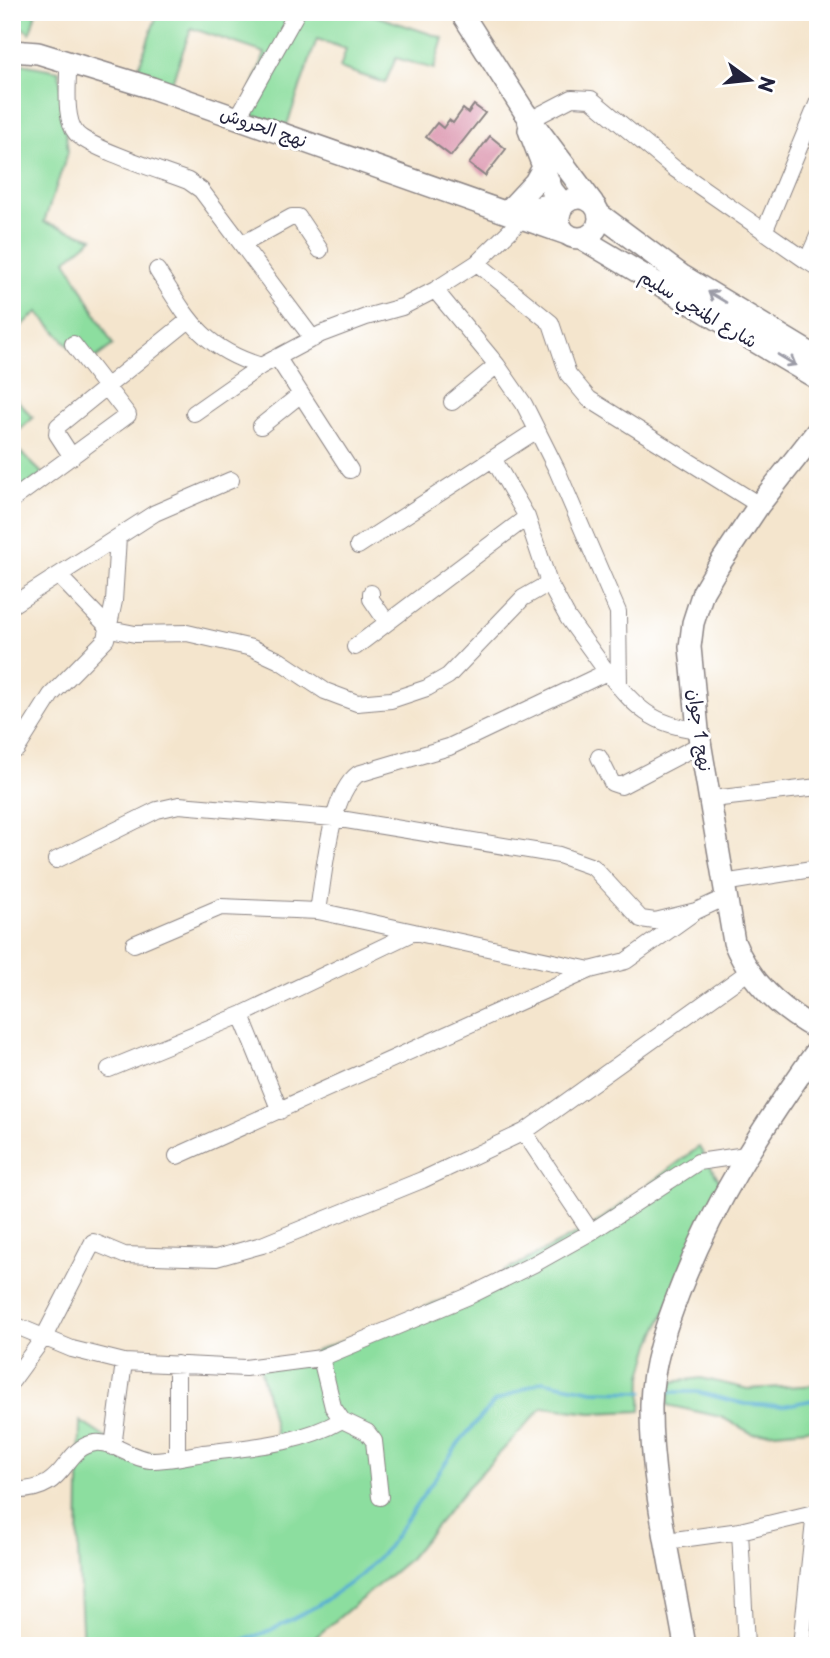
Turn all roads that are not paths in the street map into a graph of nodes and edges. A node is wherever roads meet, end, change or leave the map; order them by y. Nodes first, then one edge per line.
1 (298, 12) edge
2 (461, 12) edge
3 (12, 51) edge
4 (68, 62) junction
5 (818, 102) edge
6 (238, 117) junction
7 (527, 118) junction
8 (544, 166) junction
9 (563, 206) junction
10 (596, 208) junction
11 (517, 213) junction
12 (764, 232) junction
13 (574, 236) junction
14 (818, 236) edge
15 (243, 244) junction
16 (320, 250) dead end
17 (477, 263) junction
18 (812, 264) edge
19 (157, 270) dead end
20 (435, 290) junction
21 (189, 320) junction
22 (313, 339) junction
23 (73, 344) dead end
24 (277, 357) junction
25 (818, 358) edge
26 (497, 365) junction
27 (261, 366) junction
28 (818, 379) edge
29 (105, 386) junction
30 (301, 394) junction
31 (452, 402) dead end
32 (194, 413) dead end
33 (261, 426) dead end
34 (537, 430) junction
35 (818, 430) edge
36 (72, 457) junction
37 (494, 460) junction
38 (351, 470) dead end
39 (231, 480) dead end
40 (12, 499) edge
41 (759, 505) junction
42 (527, 517) junction
43 (118, 537) junction
44 (358, 546) dead end
45 (59, 576) junction
46 (549, 583) junction
47 (371, 593) dead end
48 (12, 605) edge
49 (386, 621) junction
50 (110, 629) junction
51 (355, 647) dead end
52 (607, 672) junction
53 (619, 687) junction
54 (701, 737) junction
55 (17, 749) dead end
56 (599, 757) dead end
57 (818, 787) edge
58 (712, 799) junction
59 (334, 818) junction
60 (56, 860) dead end
61 (818, 868) edge
62 (724, 890) junction
63 (318, 911) junction
64 (696, 911) junction
65 (414, 932) junction
66 (134, 944) dead end
67 (590, 970) junction
68 (748, 972) junction
69 (241, 1015) junction
70 (818, 1030) edge
71 (818, 1049) edge
72 (109, 1069) dead end
73 (280, 1111) junction
74 (524, 1132) junction
75 (746, 1155) junction
76 (177, 1156) dead end
77 (591, 1232) junction
78 (12, 1324) edge
79 (44, 1336) junction
80 (321, 1358) junction
81 (124, 1362) junction
82 (177, 1364) junction
83 (12, 1381) edge
84 (342, 1420) junction
85 (113, 1447) junction
86 (177, 1457) junction
87 (12, 1490) edge
88 (380, 1497) dead end
89 (816, 1512) edge
90 (740, 1531) junction
91 (667, 1541) junction
92 (810, 1617) edge
93 (685, 1646) edge
94 (746, 1646) edge
95 (800, 1646) edge

1 - 6 street
2 - 7 street
3 - 4 street, نهج الحروش
4 - 6 street, نهج الحروش
4 - 15 street
5 - 12 street
6 - 11 street, نهج الحروش
7 - 8 street
7 - 10 street, شارع المنجي سليم
7 - 12 street
8 - 9 street
8 - 11 street
9 - 10 street
9 - 11 street
9 - 13 street
10 - 13 street
25 -> 10 street, شارع المنجي سليم
11 - 13 street, نهج الحروش
11 - 17 street
12 - 18 street
13 -> 28 street, شارع المنجي سليم
14 - 18 street
15 - 16 street
15 - 22 street
17 - 20 street
17 - 41 street
19 - 21 street
20 - 22 street
20 - 26 street
21 - 27 street
21 - 29 street
22 - 24 street
23 - 29 street
24 - 27 street
24 - 30 street
26 - 31 street
26 - 34 street
27 - 32 street
29 - 36 street
29 - 36 street
30 - 33 street
30 - 38 street
34 - 37 street
34 - 53 street
35 - 41 street, نهج 1 جوان
36 - 40 street
37 - 42 street
37 - 44 street
39 - 43 street
41 - 54 street, نهج 1 جوان
42 - 46 street
42 - 49 street
43 - 45 street
43 - 50 street
45 - 48 street
45 - 50 street
46 - 50 street
46 - 52 street
47 - 49 street
49 - 51 street
50 - 55 street
52 - 53 street
52 - 59 street
53 - 54 street
54 - 56 street
54 - 58 street, نهج 1 جوان
57 - 58 street
58 - 62 street, نهج 1 جوان
59 - 60 street
59 - 63 street
59 - 64 street
61 - 62 street
62 - 64 street
62 - 68 street, نهج 1 جوان
63 - 65 street
63 - 66 street
64 - 67 street
65 - 67 street
65 - 69 street
67 - 73 street
68 - 70 street, نهج 1 جوان
68 - 74 street
69 - 72 street
69 - 73 street
71 - 75 street
73 - 76 street
74 - 77 street
74 - 79 street
75 - 77 street
75 - 91 street
77 - 80 street
78 - 79 street
79 - 81 street
79 - 83 street
80 - 82 street
80 - 84 street
81 - 82 street
81 - 85 street
82 - 86 street
84 - 86 street
84 - 88 street
85 - 86 street
85 - 87 street
89 - 90 street
89 - 92 street
90 - 91 street
90 - 94 street
91 - 93 street
92 - 95 street

